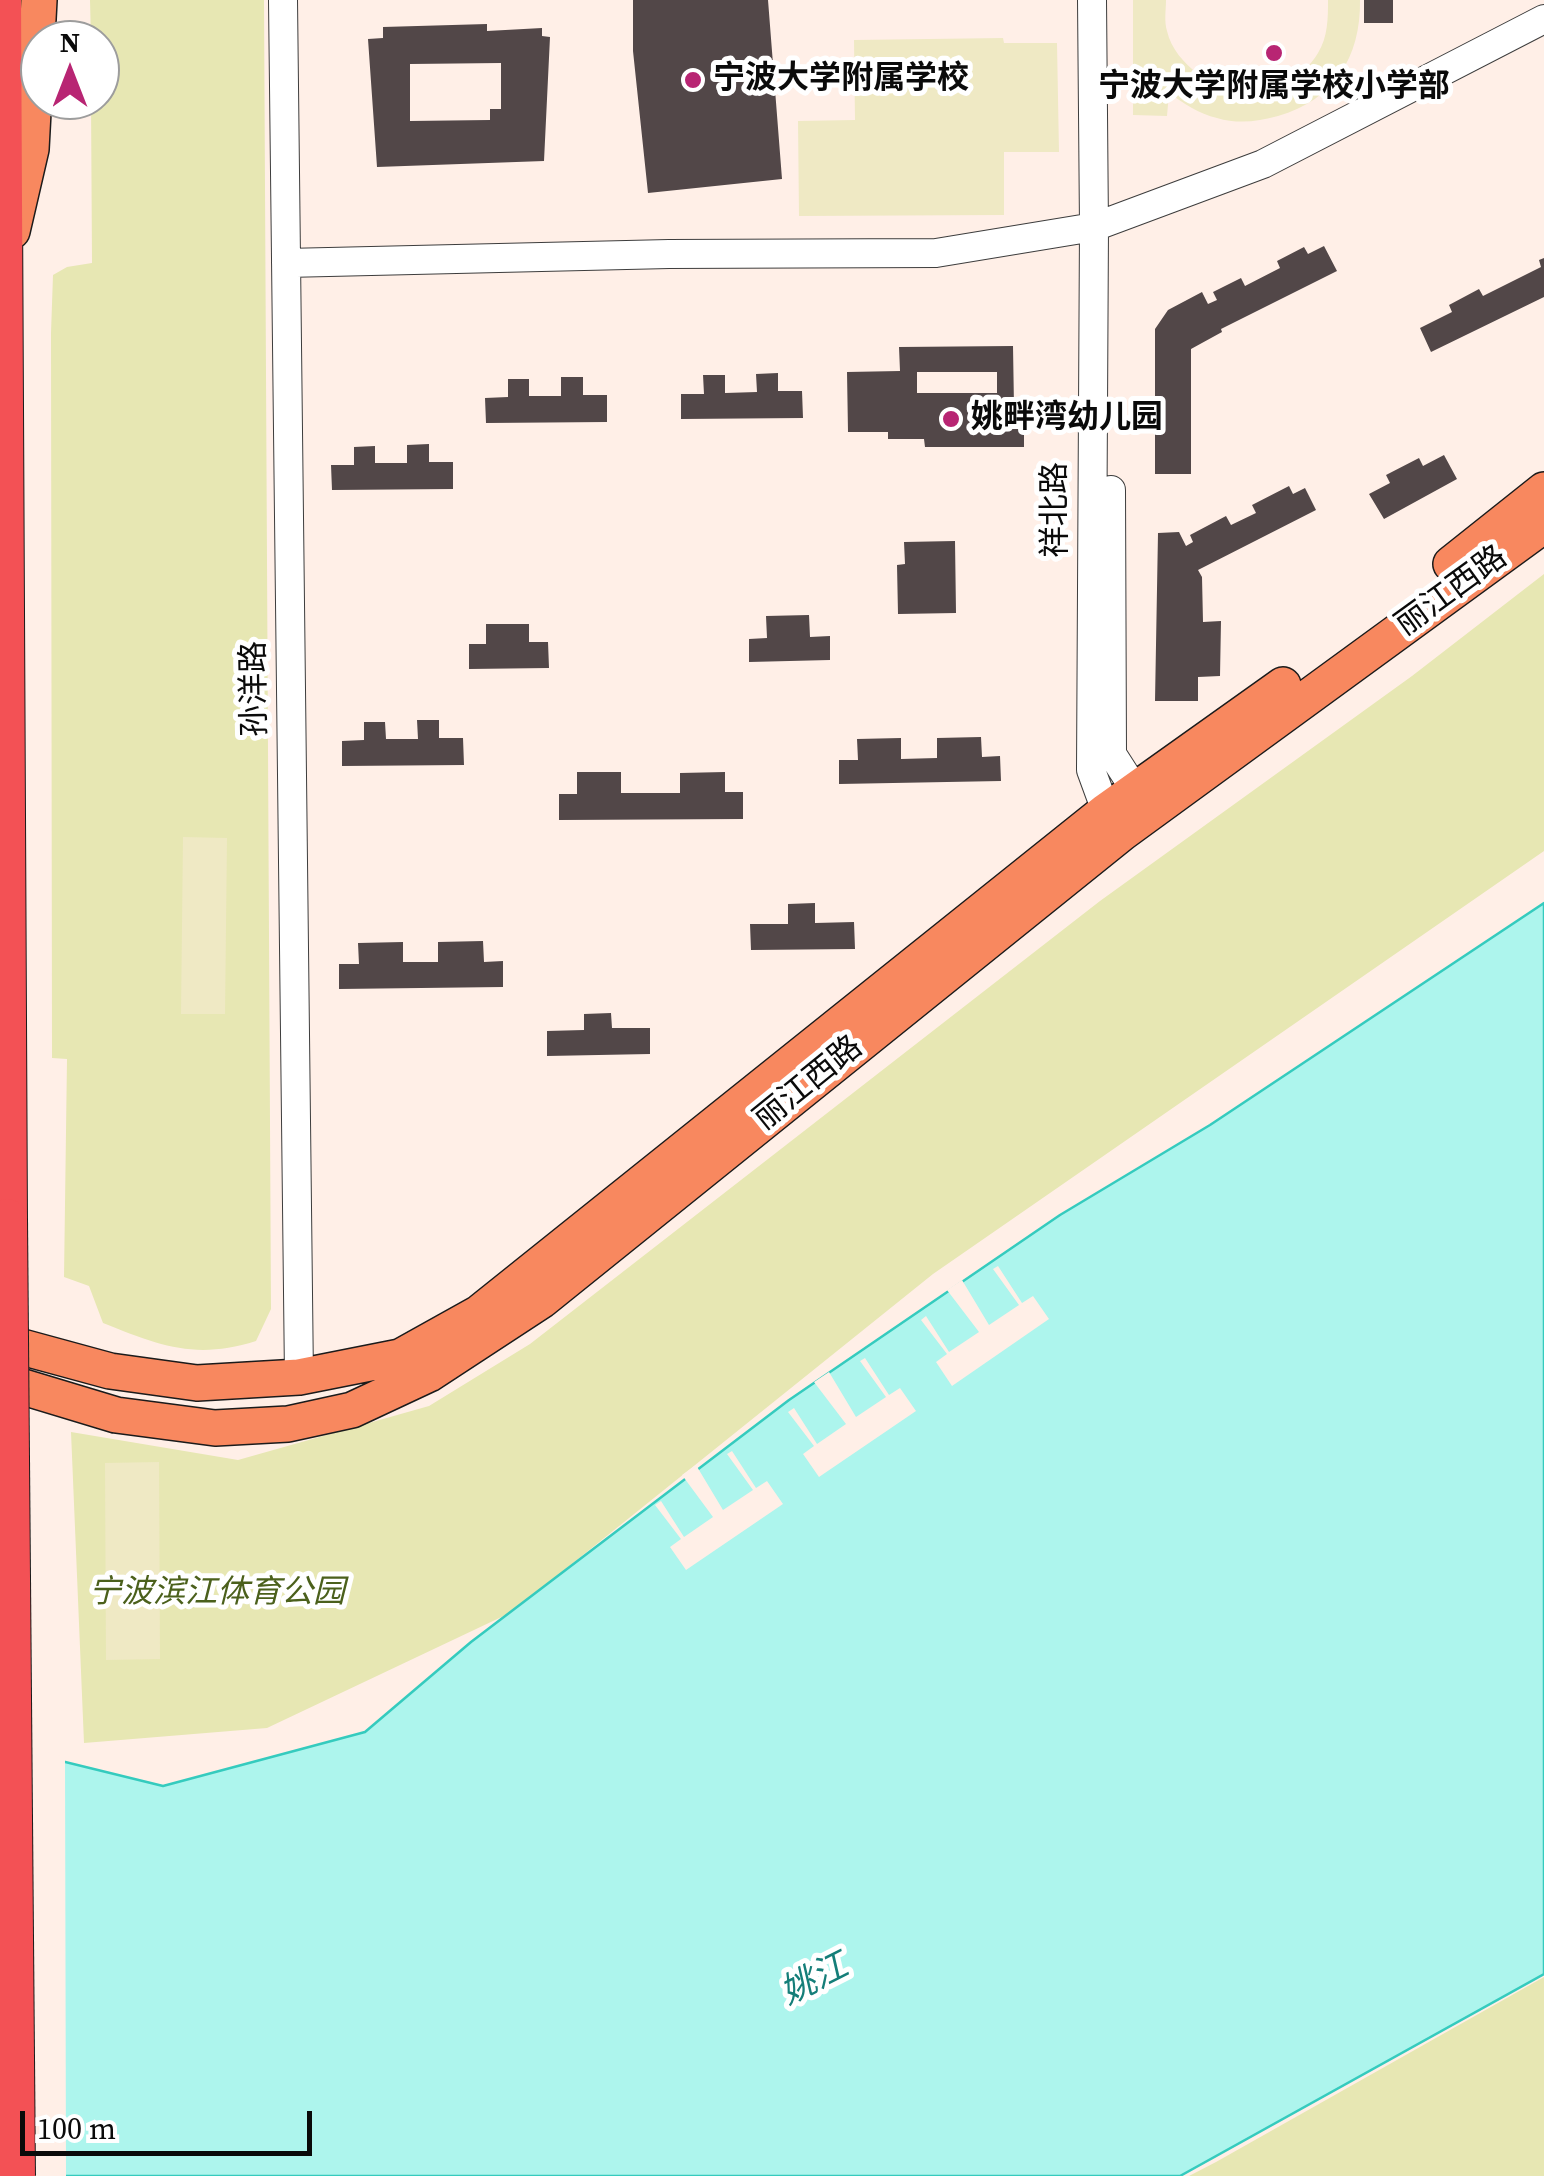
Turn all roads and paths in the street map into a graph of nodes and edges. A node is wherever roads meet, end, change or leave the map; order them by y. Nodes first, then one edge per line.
1 (0, 0) edge
2 (40, 0) edge
3 (283, 0) edge
4 (1092, 0) edge
5 (1106, 0) edge
6 (1544, 19) edge
7 (1102, 223) junction
8 (286, 263) junction
9 (2, 271) edge
10 (1544, 490) edge
11 (1544, 524) edge
12 (1128, 812) junction
13 (0, 1341) edge
14 (299, 1377) junction
15 (0, 1380) edge
16 (15, 2176) edge

1 - 9 highway
2 - 9 main road
3 - 8 street, 孙洋路
4 - 7 street, 祥北路
5 - 7 street, 祥北路
6 - 7 street
7 - 8 street
7 - 12 street, 祥北路
8 - 14 street, 孙洋路
9 - 16 highway, bridge
10 - 12 main road, 丽江西路
11 - 12 main road, 丽江西路
12 - 14 main road, 丽江西路
12 - 15 main road, 丽江西路
13 - 14 main road, 丽江西路

